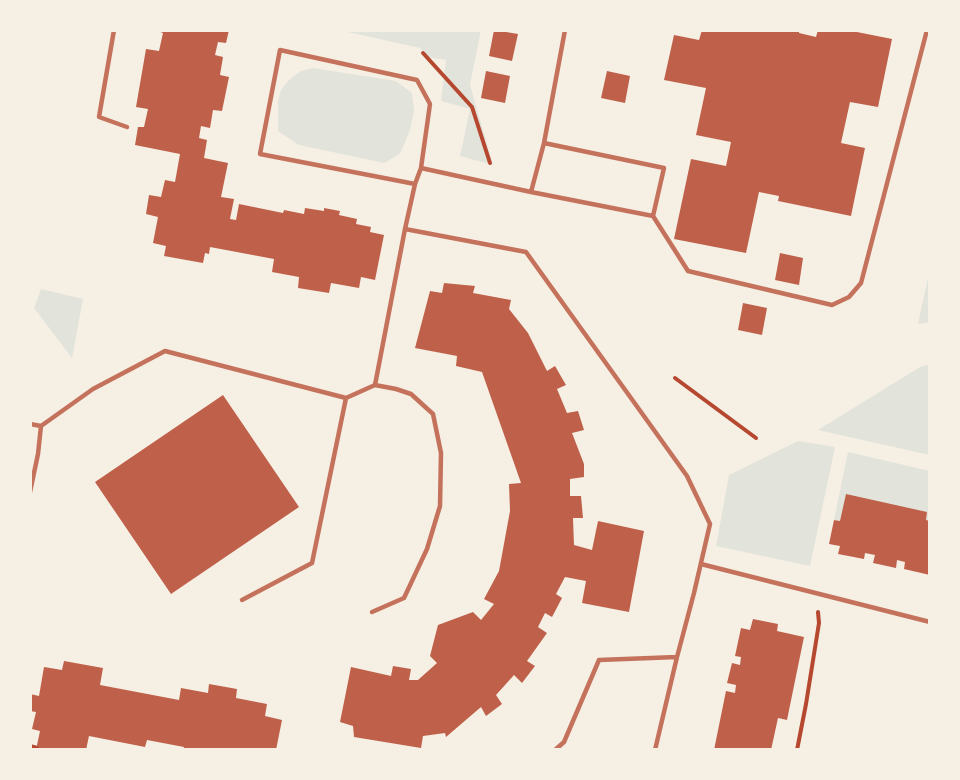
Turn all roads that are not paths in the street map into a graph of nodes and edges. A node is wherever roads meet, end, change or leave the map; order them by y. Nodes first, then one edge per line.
1 (114, 30) edge
2 (565, 30) edge
3 (927, 30) edge
4 (127, 127) dead end
5 (544, 142) junction
6 (421, 168) junction
7 (415, 184) junction
8 (531, 192) junction
9 (653, 216) junction
10 (405, 229) junction
11 (375, 385) junction
12 (346, 398) junction
13 (30, 424) edge
14 (41, 426) junction
15 (30, 452) edge
16 (38, 454) junction
17 (30, 492) edge
18 (701, 564) junction
19 (242, 600) dead end
20 (372, 612) dead end
21 (930, 622) edge
22 (677, 657) junction
23 (555, 750) edge
24 (655, 750) edge

1 - 4 lane
2 - 5 lane
3 - 9 lane
5 - 8 lane
5 - 9 lane
6 - 7 lane
6 - 7 lane
6 - 8 lane
7 - 10 lane
8 - 9 lane
10 - 11 lane
10 - 18 lane
11 - 12 lane
11 - 20 lane
12 - 14 lane
12 - 19 lane
13 - 14 lane
14 - 16 lane
15 - 16 lane
16 - 17 lane
18 - 21 lane
18 - 22 lane
22 - 23 lane
22 - 24 lane

